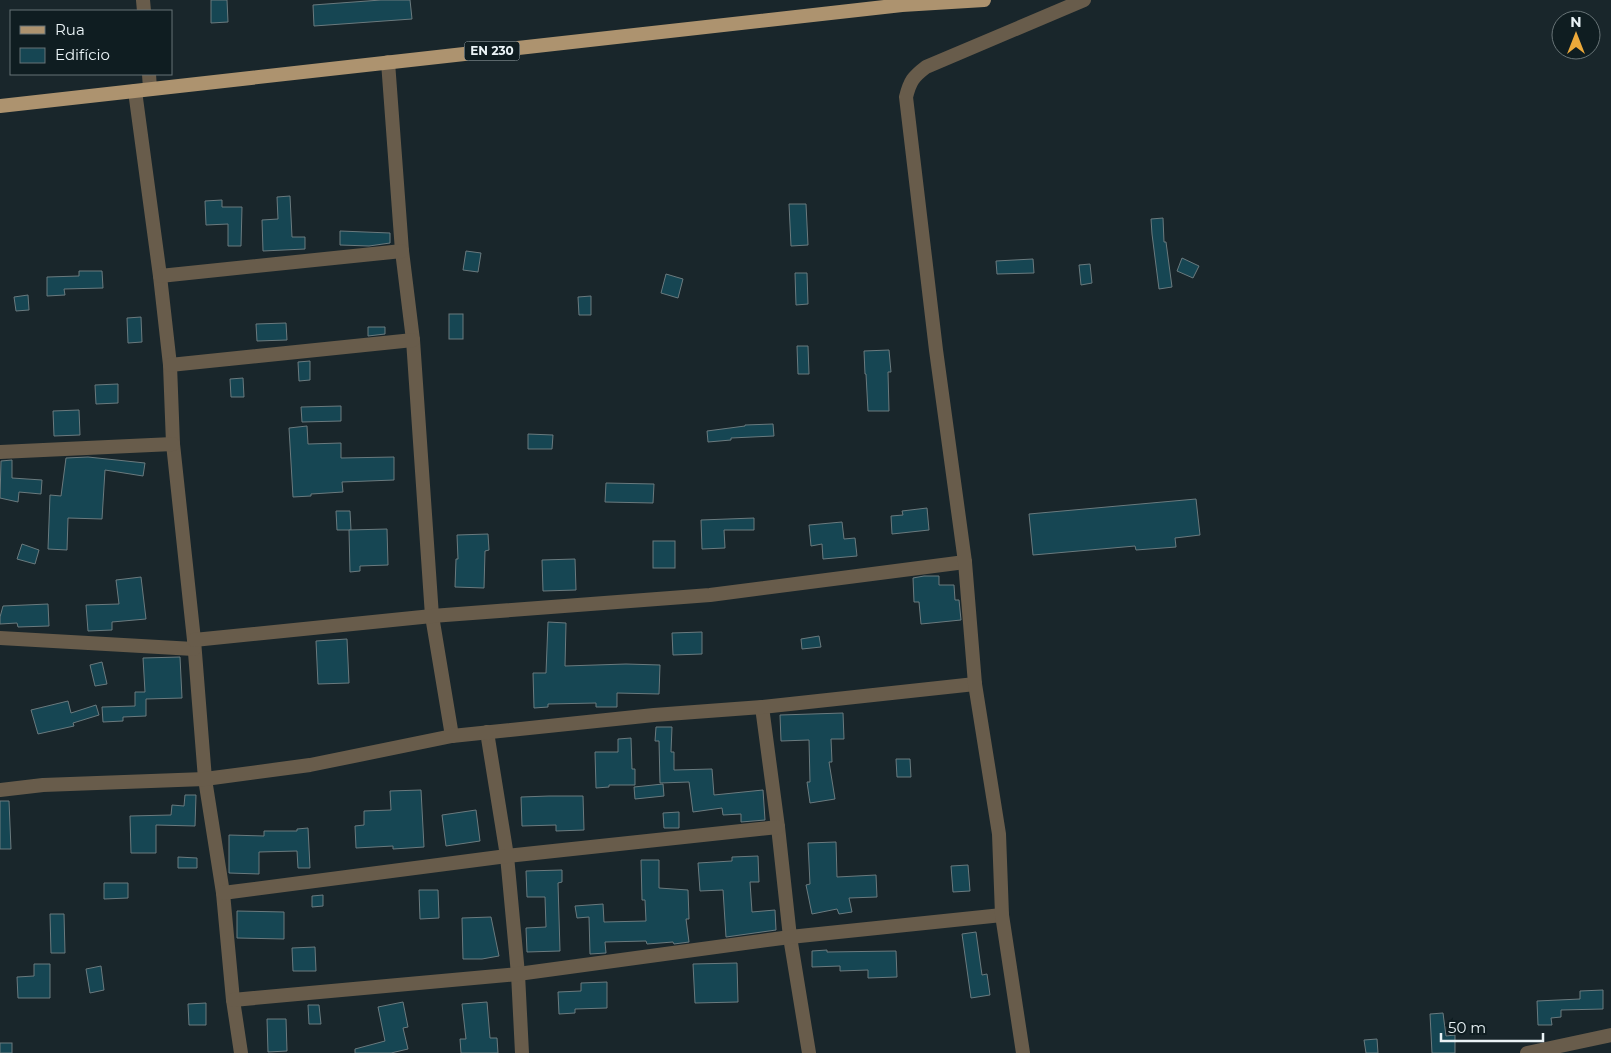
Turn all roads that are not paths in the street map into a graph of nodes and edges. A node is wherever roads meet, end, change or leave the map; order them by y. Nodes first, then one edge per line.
1 (984, 0) edge
2 (1084, 0) edge
3 (902, 3) edge
4 (388, 62) junction
5 (149, 75) edge
6 (150, 89) junction
7 (135, 91) junction
8 (0, 106) edge
9 (402, 252) junction
10 (160, 276) junction
11 (413, 340) junction
12 (170, 365) junction
13 (173, 444) junction
14 (0, 452) edge
15 (965, 562) junction
16 (432, 616) junction
17 (0, 638) edge
18 (194, 645) junction
19 (975, 684) junction
20 (762, 707) junction
21 (487, 732) junction
22 (452, 736) junction
23 (205, 779) junction
24 (0, 790) edge
25 (778, 827) junction
26 (507, 856) junction
27 (223, 893) junction
28 (1002, 915) junction
29 (790, 937) junction
30 (518, 974) junction
31 (233, 1000) junction
32 (1611, 1035) edge
33 (241, 1053) edge
34 (522, 1053) edge
35 (809, 1053) edge
36 (1023, 1053) edge
37 (1527, 1053) edge

1 - 3 main road, EN 230
2 - 15 street
3 - 4 main road, EN 230
4 - 6 main road, EN 230
4 - 9 street
5 - 6 street
6 - 7 main road, EN 230
7 - 8 main road, EN 230
7 - 10 street
9 - 10 street
9 - 11 street
10 - 12 street
11 - 12 street
11 - 16 street
12 - 13 street
13 - 14 street
13 - 18 street
15 - 16 street
15 - 19 street
16 - 18 street
16 - 22 street
17 - 18 street
18 - 23 street
19 - 20 street
19 - 28 street
20 - 21 street
20 - 25 street
21 - 22 street
21 - 26 street
22 - 23 street
23 - 24 street
23 - 27 street
25 - 26 street
25 - 29 street
26 - 27 street
26 - 30 street
27 - 31 street
28 - 29 street
28 - 36 street
29 - 30 street
29 - 35 street
30 - 31 street
30 - 34 street
31 - 33 street
32 - 37 street

